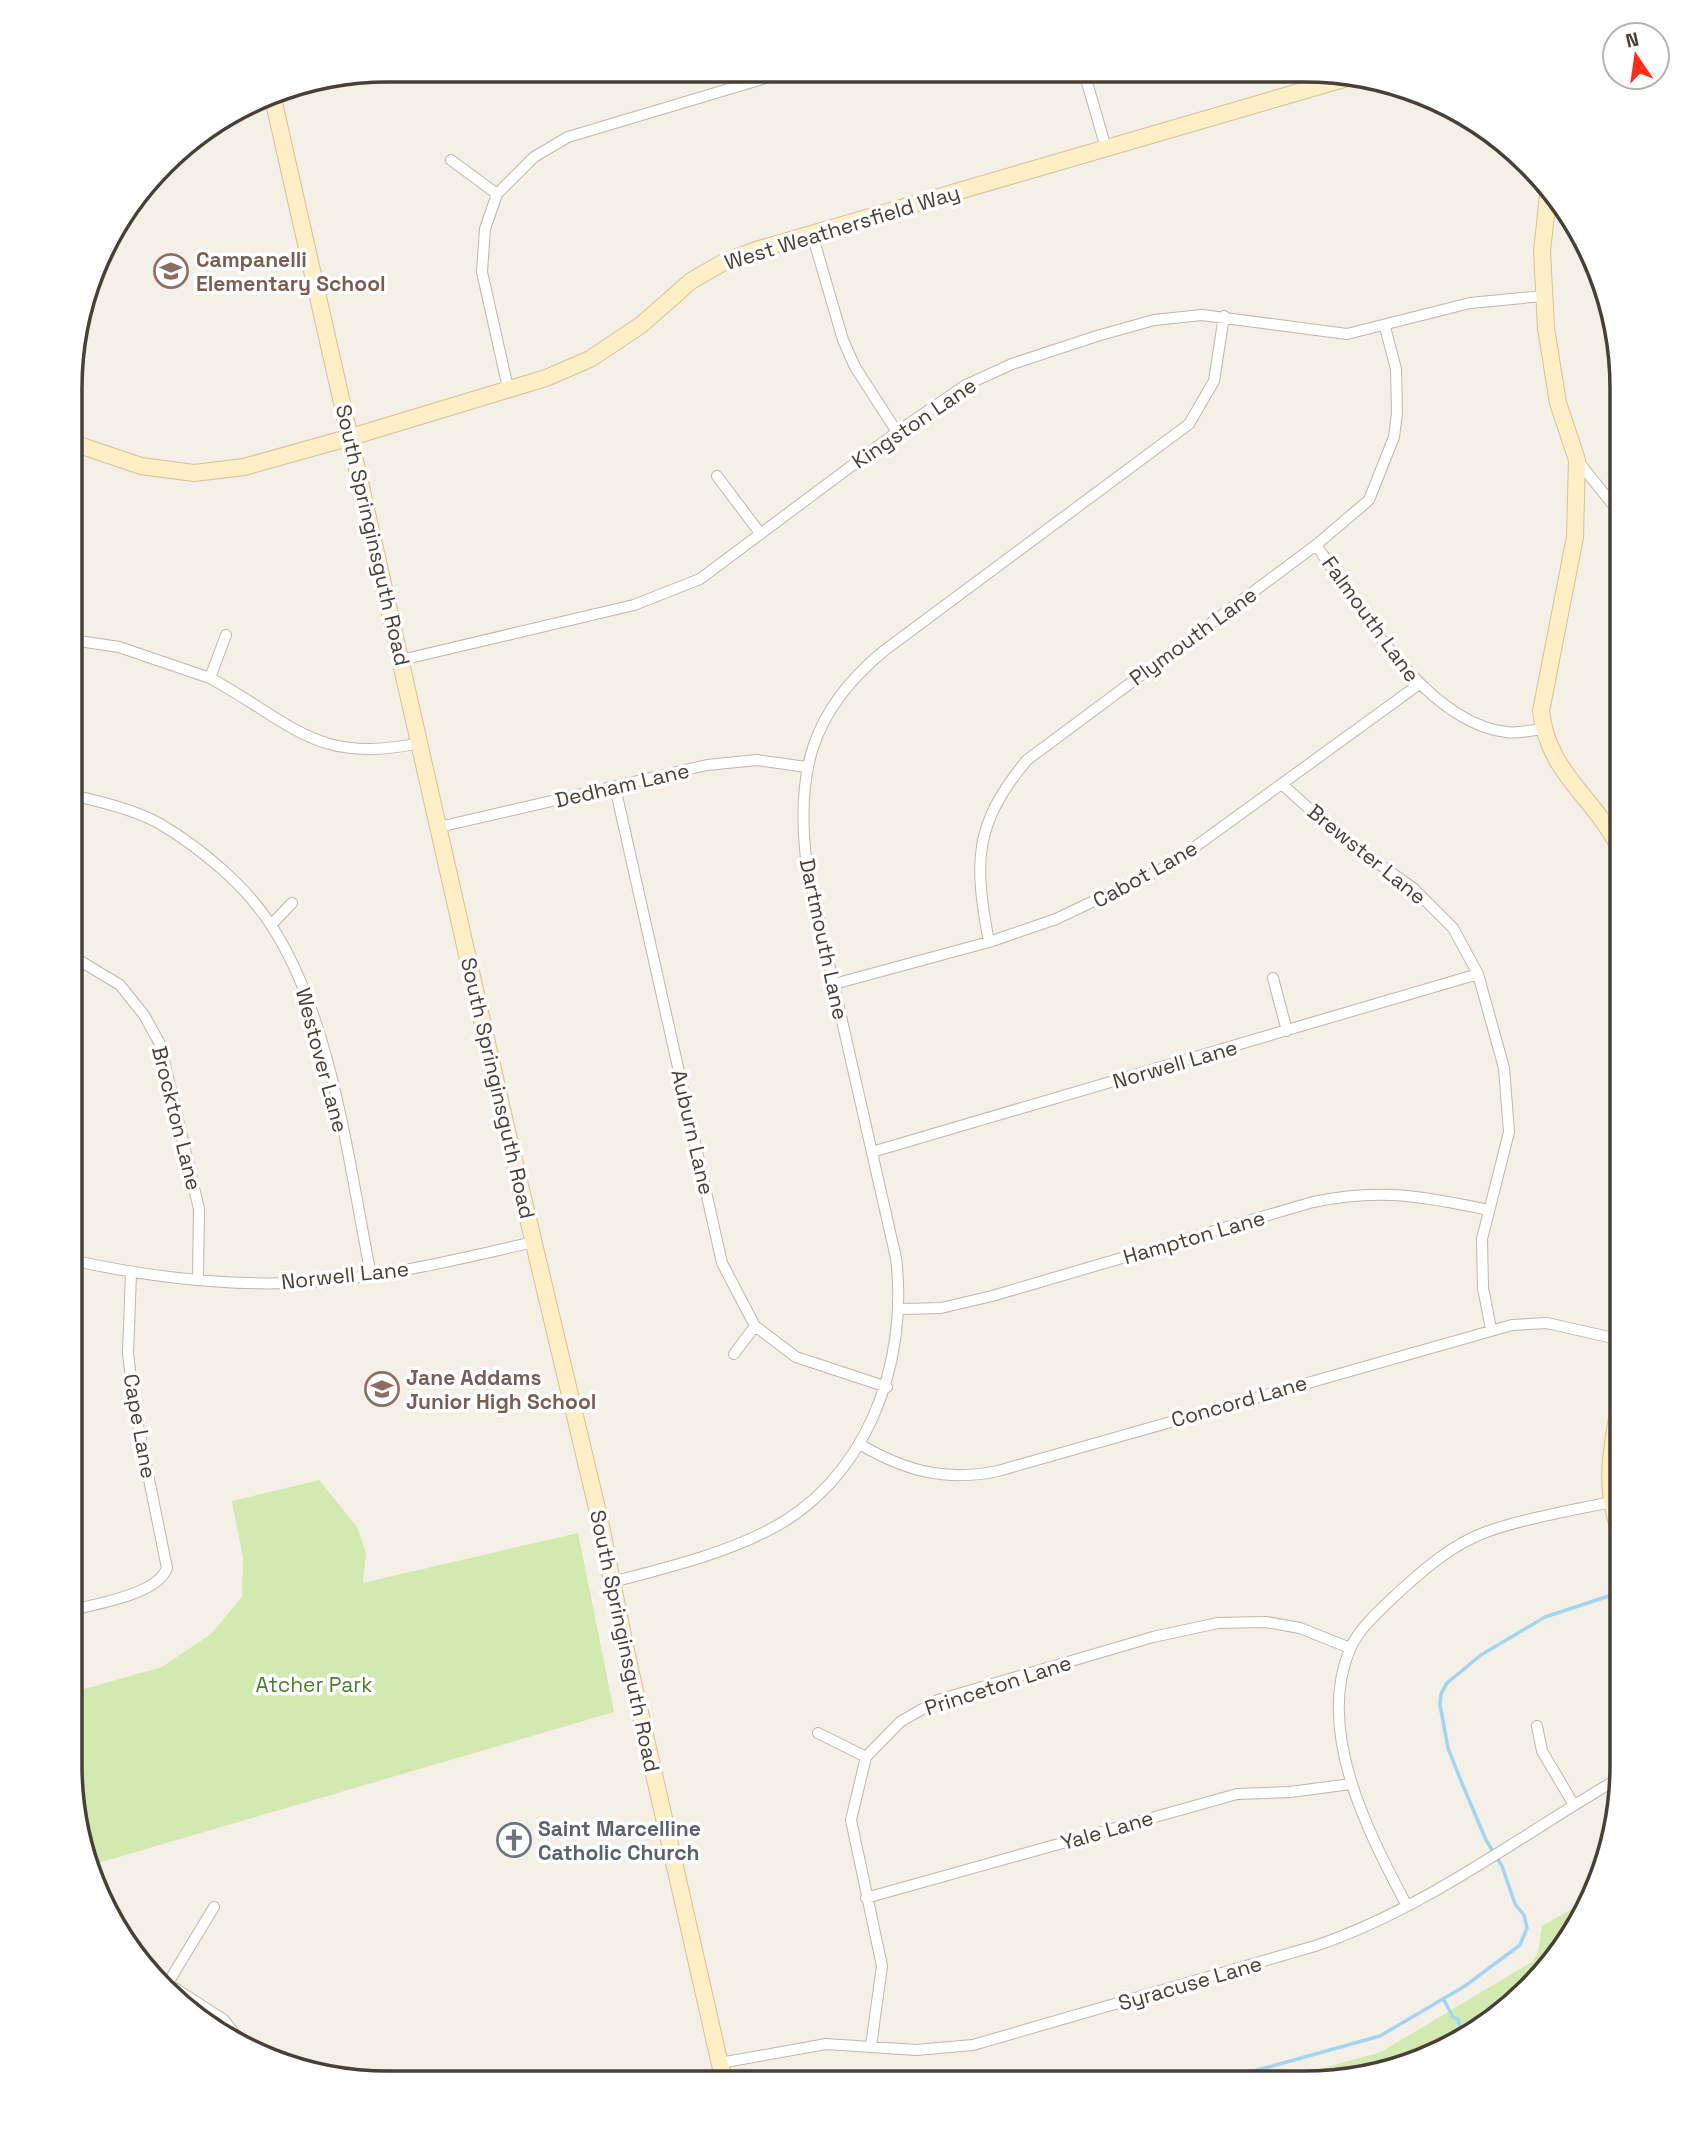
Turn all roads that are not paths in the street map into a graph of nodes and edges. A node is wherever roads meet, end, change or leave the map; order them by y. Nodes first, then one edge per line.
1 (752, 82) edge
2 (1087, 82) edge
3 (1328, 83) edge
4 (274, 105) edge
5 (1106, 148) junction
6 (451, 160) dead end
7 (497, 194) junction
8 (1547, 202) edge
9 (812, 234) junction
10 (1543, 296) junction
11 (1224, 316) junction
12 (1385, 327) junction
13 (508, 388) junction
14 (897, 432) junction
15 (351, 437) junction
16 (82, 446) edge
17 (1577, 460) junction
18 (717, 476) dead end
19 (1610, 501) edge
20 (760, 533) junction
21 (1316, 545) junction
22 (226, 635) dead end
23 (82, 641) edge
24 (401, 660) junction
25 (210, 678) junction
26 (1418, 685) junction
27 (1543, 729) junction
28 (420, 743) junction
29 (806, 767) junction
30 (1283, 785) junction
31 (615, 787) junction
32 (82, 798) edge
33 (439, 827) junction
34 (1610, 831) edge
35 (292, 903) dead end
36 (271, 925) junction
37 (989, 942) junction
38 (82, 962) edge
39 (1478, 974) junction
40 (1273, 978) dead end
41 (834, 984) junction
42 (1287, 1031) junction
43 (872, 1152) junction
44 (1489, 1210) junction
45 (534, 1242) junction
46 (82, 1263) edge
47 (131, 1274) junction
48 (371, 1275) junction
49 (198, 1278) junction
50 (901, 1309) junction
51 (754, 1326) junction
52 (1491, 1329) junction
53 (1610, 1337) edge
54 (734, 1354) dead end
55 (887, 1387) junction
56 (861, 1445) junction
57 (1610, 1462) edge
58 (1610, 1485) edge
59 (1610, 1502) edge
60 (613, 1582) junction
61 (82, 1608) edge
62 (1350, 1648) junction
63 (1537, 1726) dead end
64 (818, 1733) dead end
65 (866, 1757) junction
66 (1351, 1784) junction
67 (1609, 1784) edge
68 (1574, 1805) junction
69 (866, 1898) junction
70 (1407, 1906) junction
71 (214, 1907) dead end
72 (171, 1980) edge
73 (187, 1996) edge
74 (228, 2026) edge
75 (871, 2046) junction
76 (720, 2063) junction
77 (722, 2071) edge

1 - 7 street
2 - 5 street
3 - 5 street, West Weathersfield Way
4 - 15 street, South Springinsguth Road
5 - 9 street, West Weathersfield Way
6 - 7 street
7 - 13 street
8 - 10 street
9 - 13 street, West Weathersfield Way
9 - 14 street
10 - 12 street, Kingston Lane
10 - 17 street
11 - 12 street, Kingston Lane
11 - 14 street, Kingston Lane
11 - 29 street, Dartmouth Lane
12 - 21 street, Plymouth Lane
13 - 15 street, West Weathersfield Way
14 - 20 street, Kingston Lane
15 - 16 street, West Weathersfield Way
15 - 24 street, South Springinsguth Road
17 - 19 street
17 - 27 street
18 - 20 street
20 - 24 street, Kingston Lane
21 - 26 street, Falmouth Lane
21 - 37 street, Plymouth Lane
22 - 25 street
23 - 25 street
24 - 28 street, South Springinsguth Road
25 - 28 street
26 - 27 street, Falmouth Lane
26 - 30 street, Cabot Lane
27 - 34 street
28 - 33 street, South Springinsguth Road
29 - 31 street, Dedham Lane
29 - 41 street, Dartmouth Lane
30 - 37 street, Cabot Lane
30 - 39 street, Brewster Lane
31 - 33 street, Dedham Lane
31 - 51 street, Auburn Lane
32 - 36 street, Westover Lane
33 - 45 street, South Springinsguth Road
35 - 36 street
36 - 48 street, Westover Lane
37 - 41 street, Cabot Lane
38 - 49 street, Brockton Lane
39 - 42 street, Norwell Lane
39 - 44 street, Brewster Lane
40 - 42 street
41 - 43 street, Dartmouth Lane
42 - 43 street, Norwell Lane
43 - 50 street, Dartmouth Lane
44 - 50 street, Hampton Lane
44 - 52 street, Brewster Lane
45 - 48 street, Norwell Lane
45 - 60 street, South Springinsguth Road
46 - 47 street, Norwell Lane
47 - 49 street, Norwell Lane
47 - 61 street, Cape Lane
48 - 49 street, Norwell Lane
50 - 55 street, Dartmouth Lane
51 - 54 street
51 - 55 street, Auburn Lane
52 - 53 street, Concord Lane
52 - 56 street, Concord Lane
55 - 56 street, Dartmouth Lane
56 - 60 street, Dartmouth Lane
57 - 58 street
59 - 62 street
60 - 76 street, South Springinsguth Road
62 - 65 street, Princeton Lane
62 - 66 street
63 - 68 street
64 - 65 street
65 - 69 street
66 - 69 street, Yale Lane
66 - 70 street
67 - 68 street, Syracuse Lane
68 - 70 street, Syracuse Lane
69 - 75 street
70 - 75 street, Syracuse Lane
71 - 72 street
73 - 74 street
75 - 76 street, Syracuse Lane
76 - 77 street, South Springinsguth Road

